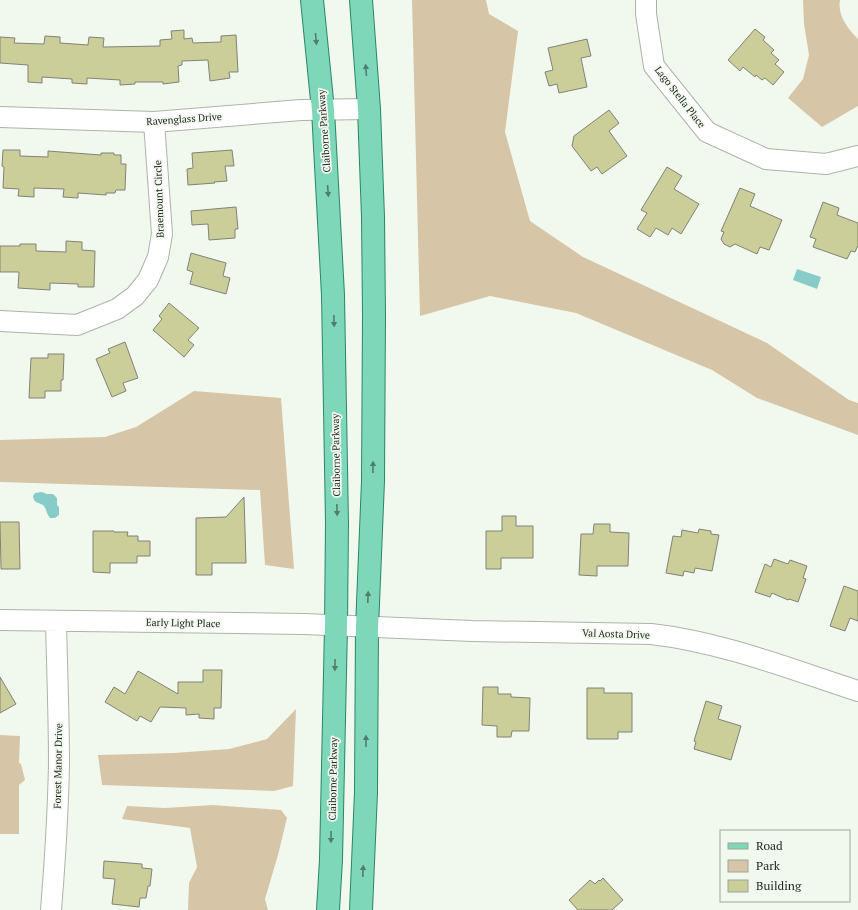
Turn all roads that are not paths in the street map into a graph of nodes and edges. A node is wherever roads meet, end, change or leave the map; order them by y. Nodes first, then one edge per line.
1 (312, 0) edge
2 (361, 0) edge
3 (646, 0) edge
4 (369, 109) junction
5 (323, 110) junction
6 (0, 117) edge
7 (154, 122) junction
8 (858, 156) edge
9 (0, 321) edge
10 (0, 620) edge
11 (56, 621) junction
12 (336, 626) junction
13 (367, 628) junction
14 (858, 691) edge
15 (51, 910) edge
16 (328, 910) edge
17 (361, 910) edge

1 -> 5 main road, Claiborne Parkway
4 -> 2 main road
3 - 8 street, Lago Stella Place
4 - 5 street, Ravenglass Drive
13 -> 4 main road
5 - 7 street, Ravenglass Drive
5 -> 12 main road, Claiborne Parkway
6 - 7 street, Ravenglass Drive
7 - 9 street, Braemount Circle
10 - 11 street, Early Light Place
11 - 12 street, Early Light Place
11 - 15 street, Forest Manor Drive
12 - 13 street, Early Light Place
12 -> 16 main road, Claiborne Parkway
13 - 14 street, Val Aosta Drive
17 -> 13 main road

